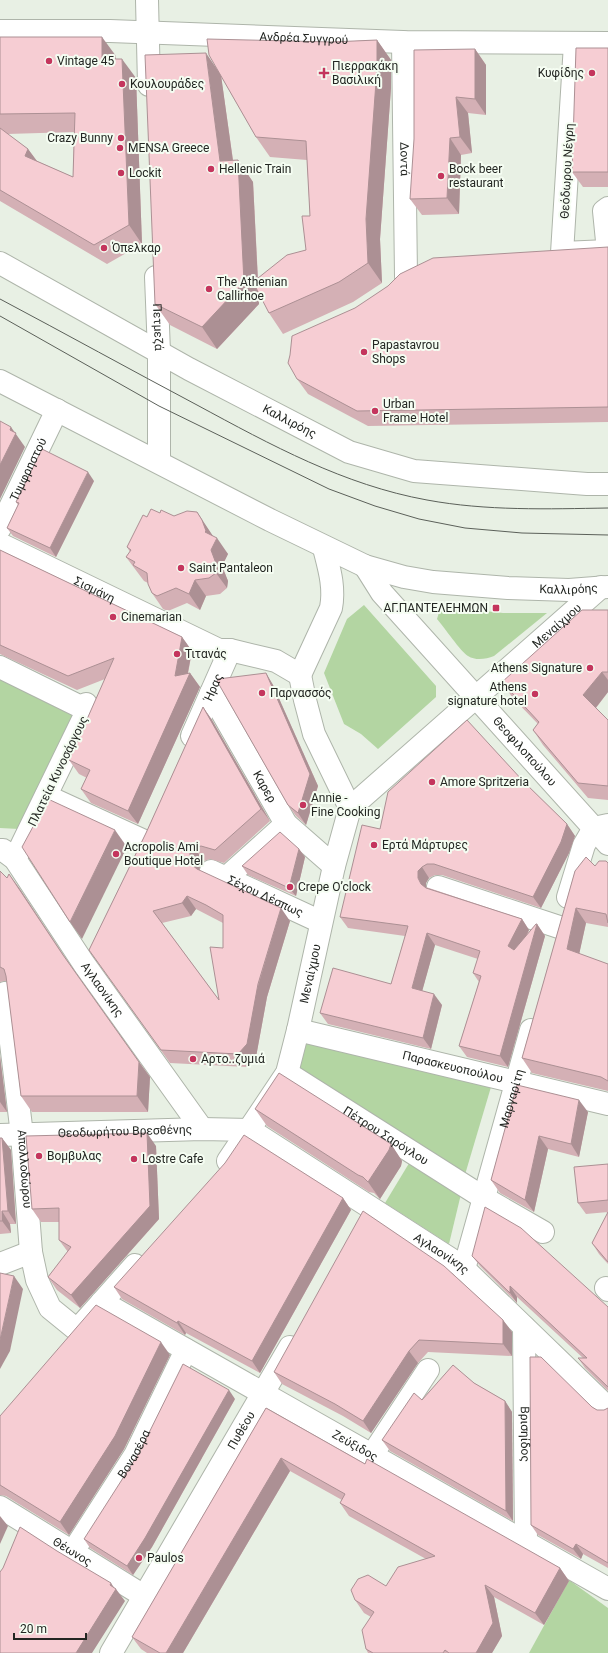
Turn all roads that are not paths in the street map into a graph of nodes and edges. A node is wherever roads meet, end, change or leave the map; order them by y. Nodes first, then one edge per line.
1 (147, 0) edge
2 (0, 31) edge
3 (148, 33) junction
4 (402, 42) junction
5 (608, 43) edge
6 (575, 44) junction
7 (150, 103) edge
8 (608, 208) edge
9 (608, 251) edge
10 (562, 253) junction
11 (540, 254) edge
12 (156, 259) edge
13 (0, 263) edge
14 (407, 278) edge
15 (159, 352) junction
16 (0, 381) edge
17 (57, 410) junction
18 (159, 462) junction
19 (608, 484) edge
20 (0, 528) edge
21 (0, 544) edge
22 (324, 548) junction
23 (365, 566) junction
24 (605, 587) edge
25 (230, 650) junction
26 (0, 667) edge
27 (300, 676) junction
28 (211, 693) junction
29 (477, 697) junction
30 (182, 757) edge
31 (46, 796) junction
32 (350, 808) junction
33 (153, 820) edge
34 (286, 824) junction
35 (603, 832) edge
36 (144, 841) junction
37 (6, 853) edge
38 (134, 862) edge
39 (334, 866) junction
40 (438, 887) dead end
41 (321, 922) junction
42 (560, 928) junction
43 (94, 944) edge
44 (553, 950) edge
45 (84, 964) junction
46 (5, 993) edge
47 (537, 1009) edge
48 (298, 1030) junction
49 (287, 1073) junction
50 (517, 1082) junction
51 (608, 1104) edge
52 (202, 1129) junction
53 (250, 1130) junction
54 (0, 1135) edge
55 (22, 1135) junction
56 (214, 1178) edge
57 (484, 1198) junction
58 (368, 1204) junction
59 (356, 1225) edge
60 (543, 1232) dead end
61 (150, 1249) edge
62 (31, 1252) junction
63 (0, 1264) edge
64 (464, 1269) junction
65 (102, 1302) junction
66 (524, 1327) junction
67 (300, 1328) edge
68 (77, 1330) junction
69 (62, 1348) edge
70 (186, 1350) junction
71 (428, 1370) dead end
72 (262, 1393) junction
73 (608, 1408) edge
74 (372, 1455) junction
75 (0, 1507) edge
76 (23, 1522) junction
77 (526, 1542) junction
78 (14, 1543) edge
79 (72, 1552) junction
80 (608, 1589) edge
81 (144, 1596) junction
82 (111, 1653) edge

1 - 3 main road
2 - 3 main road, Ανδρέα Συγγρού
3 - 4 main road, Ανδρέα Συγγρού
3 - 7 main road
4 - 6 main road, Ανδρέα Συγγρού
4 - 14 main road, Δοντά
5 - 6 main road, Ανδρέα Συγγρού
6 - 10 main road, Θεόδωρου Νέγρη
8 - 9 main road
9 - 10 main road
10 - 11 main road
12 - 15 main road, Πετμεζά
13 - 15 main road, Καλλιρόης
15 - 18 main road, Πετμεζά
15 - 19 main road, Καλλιρόης
16 - 17 main road, Καλλιρόης
17 - 18 main road, Καλλιρόης
17 - 20 main road, Τυμφρηστού
18 - 22 main road, Καλλιρόης
21 - 25 main road, Σισμάνη
22 - 23 main road, Καλλιρόης
22 - 27 main road
23 - 24 main road, Καλλιρόης
23 - 29 main road, Θεοφιλοπούλου
24 - 29 main road, Μεναίχμου
25 - 27 main road, Σισμάνη
25 - 28 main road, Ήρας
26 - 31 main road, Πλατεία Κυνοσάργους
27 - 32 main road
28 - 30 main road, Ήρας
28 - 34 main road, Καρερ
29 - 32 main road, Μεναίχμου
29 - 35 main road, Θεοφιλοπούλου
31 - 36 main road
31 - 37 main road, Πλατεία Κυνοσάργους
32 - 39 main road, Μεναίχμου
33 - 36 main road
34 - 39 main road, Καρερ
34 - 41 main road, Σέχου Δέσπως
35 - 42 main road
36 - 38 main road
37 - 45 main road, Αγλαονίκης
39 - 41 main road, Μεναίχμου
40 - 42 main road
41 - 48 main road, Μεναίχμου
42 - 44 main road
43 - 45 main road
45 - 52 main road, Αγλαονίκης
46 - 55 main road, Απολλοδώρου
47 - 50 main road, Μαργαρίτη
48 - 49 main road, Μεναίχμου
48 - 50 main road, Παρασκευοπούλου
49 - 53 main road, Μεναίχμου
49 - 57 main road, Πέτρου Σαρόγλου
50 - 51 main road, Παρασκευοπούλου
50 - 57 main road, Μαργαρίτη
52 - 53 main road, Θεοδωρήτου Βρεσθένης
52 - 55 main road, Θεοδωρήτου Βρεσθένης
53 - 56 main road, Μεναίχμου
53 - 58 main road, Αγλαονίκης
54 - 55 main road, Θεοδωρήτου Βρεσθένης
55 - 62 main road, Απολλοδώρου
57 - 60 main road, Πέτρου Σαρόγλου
57 - 64 main road, Μαργαρίτη
58 - 59 main road
58 - 64 main road, Αγλαονίκης
61 - 65 main road
62 - 63 main road
62 - 68 main road, Απολλοδώρου
64 - 66 main road, Αγλαονίκης
65 - 68 main road
65 - 70 main road, Ζεύξιδος
66 - 73 main road, Αγλαονίκης
66 - 77 main road, Βρισηίδος
67 - 72 main road, Πυθέου
68 - 69 main road
70 - 72 main road, Ζεύξιδος
70 - 79 main road, Βονασέρα
71 - 74 main road
72 - 74 main road, Ζεύξιδος
72 - 81 main road, Πυθέου
74 - 77 main road, Ζεύξιδος
75 - 76 main road, Θέωνος
76 - 78 main road
76 - 79 main road, Θέωνος
77 - 80 main road, Ζεύξιδος
79 - 81 main road, Θέωνος
81 - 82 main road, Πυθέου

